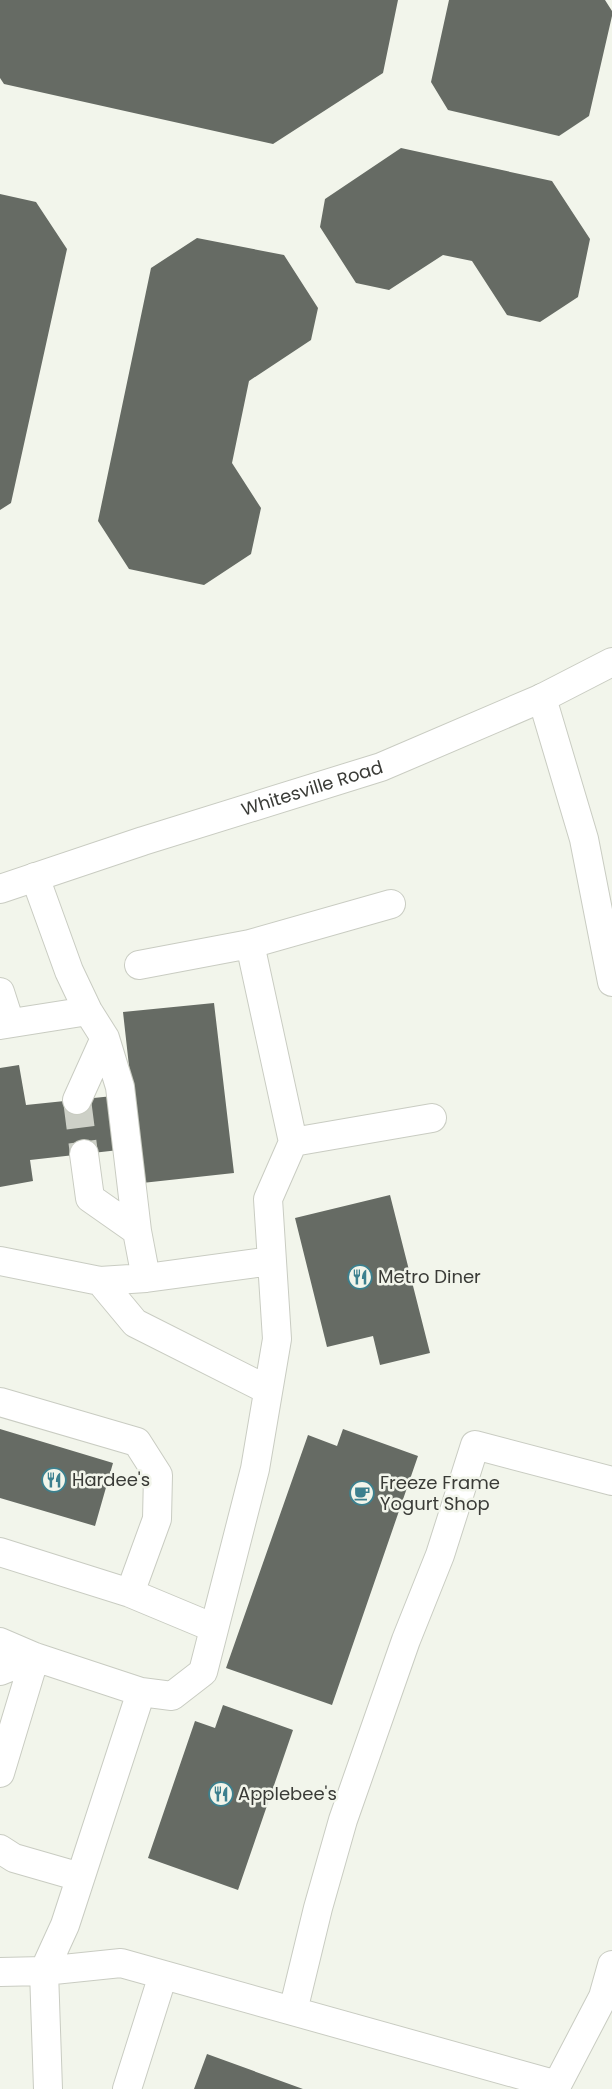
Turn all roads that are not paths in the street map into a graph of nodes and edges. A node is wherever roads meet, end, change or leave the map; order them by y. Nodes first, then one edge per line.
1 (612, 662) edge
2 (542, 698) junction
3 (35, 877) junction
4 (0, 888) edge
5 (391, 904) dead end
6 (250, 944) junction
7 (140, 965) dead end
8 (612, 982) edge
9 (0, 992) edge
10 (88, 1011) junction
11 (5, 1024) edge
12 (105, 1038) junction
13 (77, 1100) tunnel mouth
14 (432, 1118) dead end
15 (293, 1142) junction
16 (84, 1154) tunnel mouth
17 (137, 1231) junction
18 (0, 1261) edge
19 (272, 1261) junction
20 (146, 1278) junction
21 (100, 1281) junction
22 (268, 1390) junction
23 (0, 1402) edge
24 (612, 1481) edge
25 (0, 1552) edge
26 (130, 1593) junction
27 (214, 1628) junction
28 (0, 1642) edge
29 (35, 1657) junction
30 (0, 1671) edge
31 (141, 1692) junction
32 (0, 1773) edge
33 (0, 1849) edge
34 (80, 1877) junction
35 (612, 1965) edge
36 (44, 1970) junction
37 (0, 1972) edge
38 (163, 1974) junction
39 (293, 2011) junction
40 (557, 2087) edge
41 (48, 2089) edge
42 (127, 2089) edge

1 - 2 main road, Whitesville Road
2 - 3 main road, Whitesville Road
2 - 8 main road
3 - 4 main road, Whitesville Road
3 - 10 main road
5 - 6 main road
6 - 7 main road
6 - 15 main road
9 - 11 main road
10 - 11 main road
10 - 12 main road
12 - 13 main road
12 - 17 main road
14 - 15 main road
15 - 19 main road
16 - 17 main road
17 - 20 main road
18 - 21 main road
19 - 20 main road
19 - 22 main road
20 - 21 main road
21 - 22 main road
22 - 27 main road
23 - 26 main road
24 - 39 main road
25 - 26 main road
26 - 27 main road
27 - 31 main road
28 - 29 main road
29 - 30 main road
29 - 31 main road
29 - 32 main road
31 - 34 main road
33 - 34 main road
34 - 36 main road
35 - 40 main road
36 - 37 main road
36 - 38 main road
36 - 41 main road
38 - 39 main road
38 - 42 main road
39 - 40 main road

